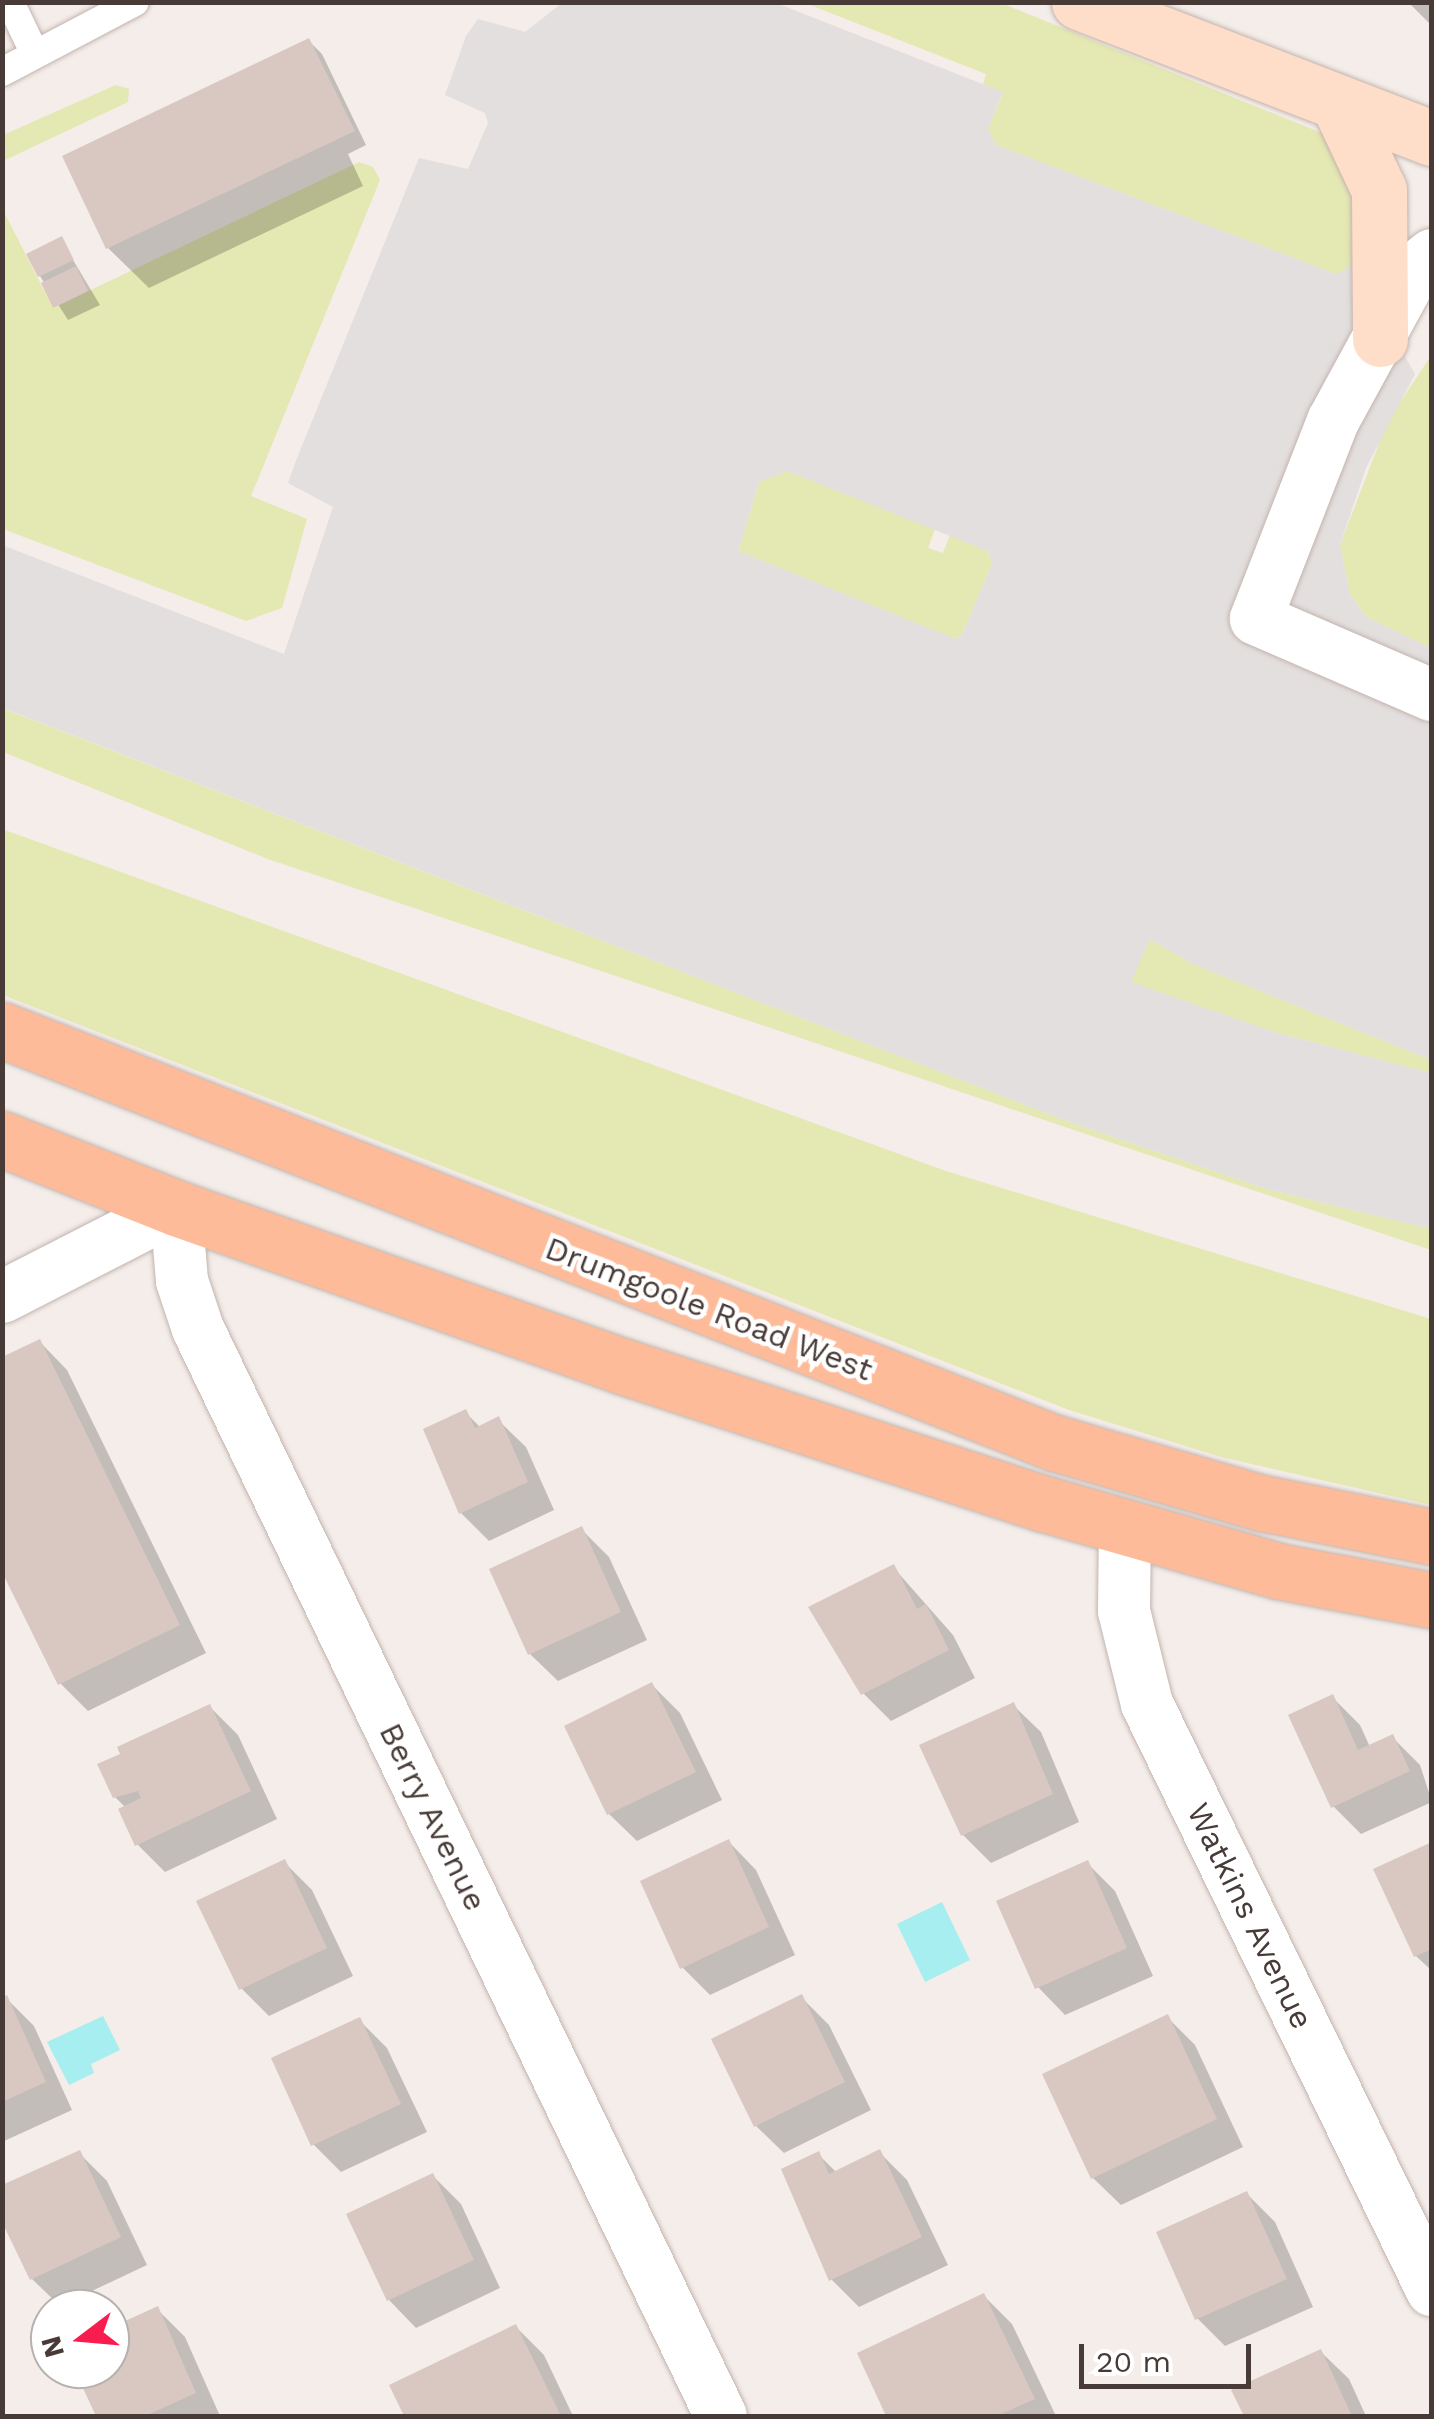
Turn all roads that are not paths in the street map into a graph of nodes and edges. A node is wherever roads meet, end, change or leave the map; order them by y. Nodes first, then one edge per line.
1 (10, 2) edge
2 (135, 2) edge
3 (1079, 2) edge
4 (2, 44) edge
5 (34, 52) junction
6 (2, 72) edge
7 (1338, 103) junction
8 (1432, 138) edge
9 (1432, 254) edge
10 (1432, 311) edge
11 (1380, 339) junction
12 (1432, 695) edge
13 (2, 1030) edge
14 (2, 1138) edge
15 (176, 1208) junction
16 (2, 1297) edge
17 (1125, 1527) junction
18 (1432, 1537) edge
19 (1432, 1600) edge
20 (1432, 2290) edge
21 (721, 2416) edge

1 - 5 lane
2 - 5 lane
3 - 7 main road
4 - 5 lane
5 - 6 lane
7 - 8 main road
7 - 11 main road
9 - 11 street
10 - 11 street
11 - 12 street
13 - 18 main road, Drumgoole Road West
14 - 15 main road
15 - 16 street
15 - 17 main road
15 - 21 street, Berry Avenue
17 - 19 main road
17 - 20 street, Watkins Avenue

